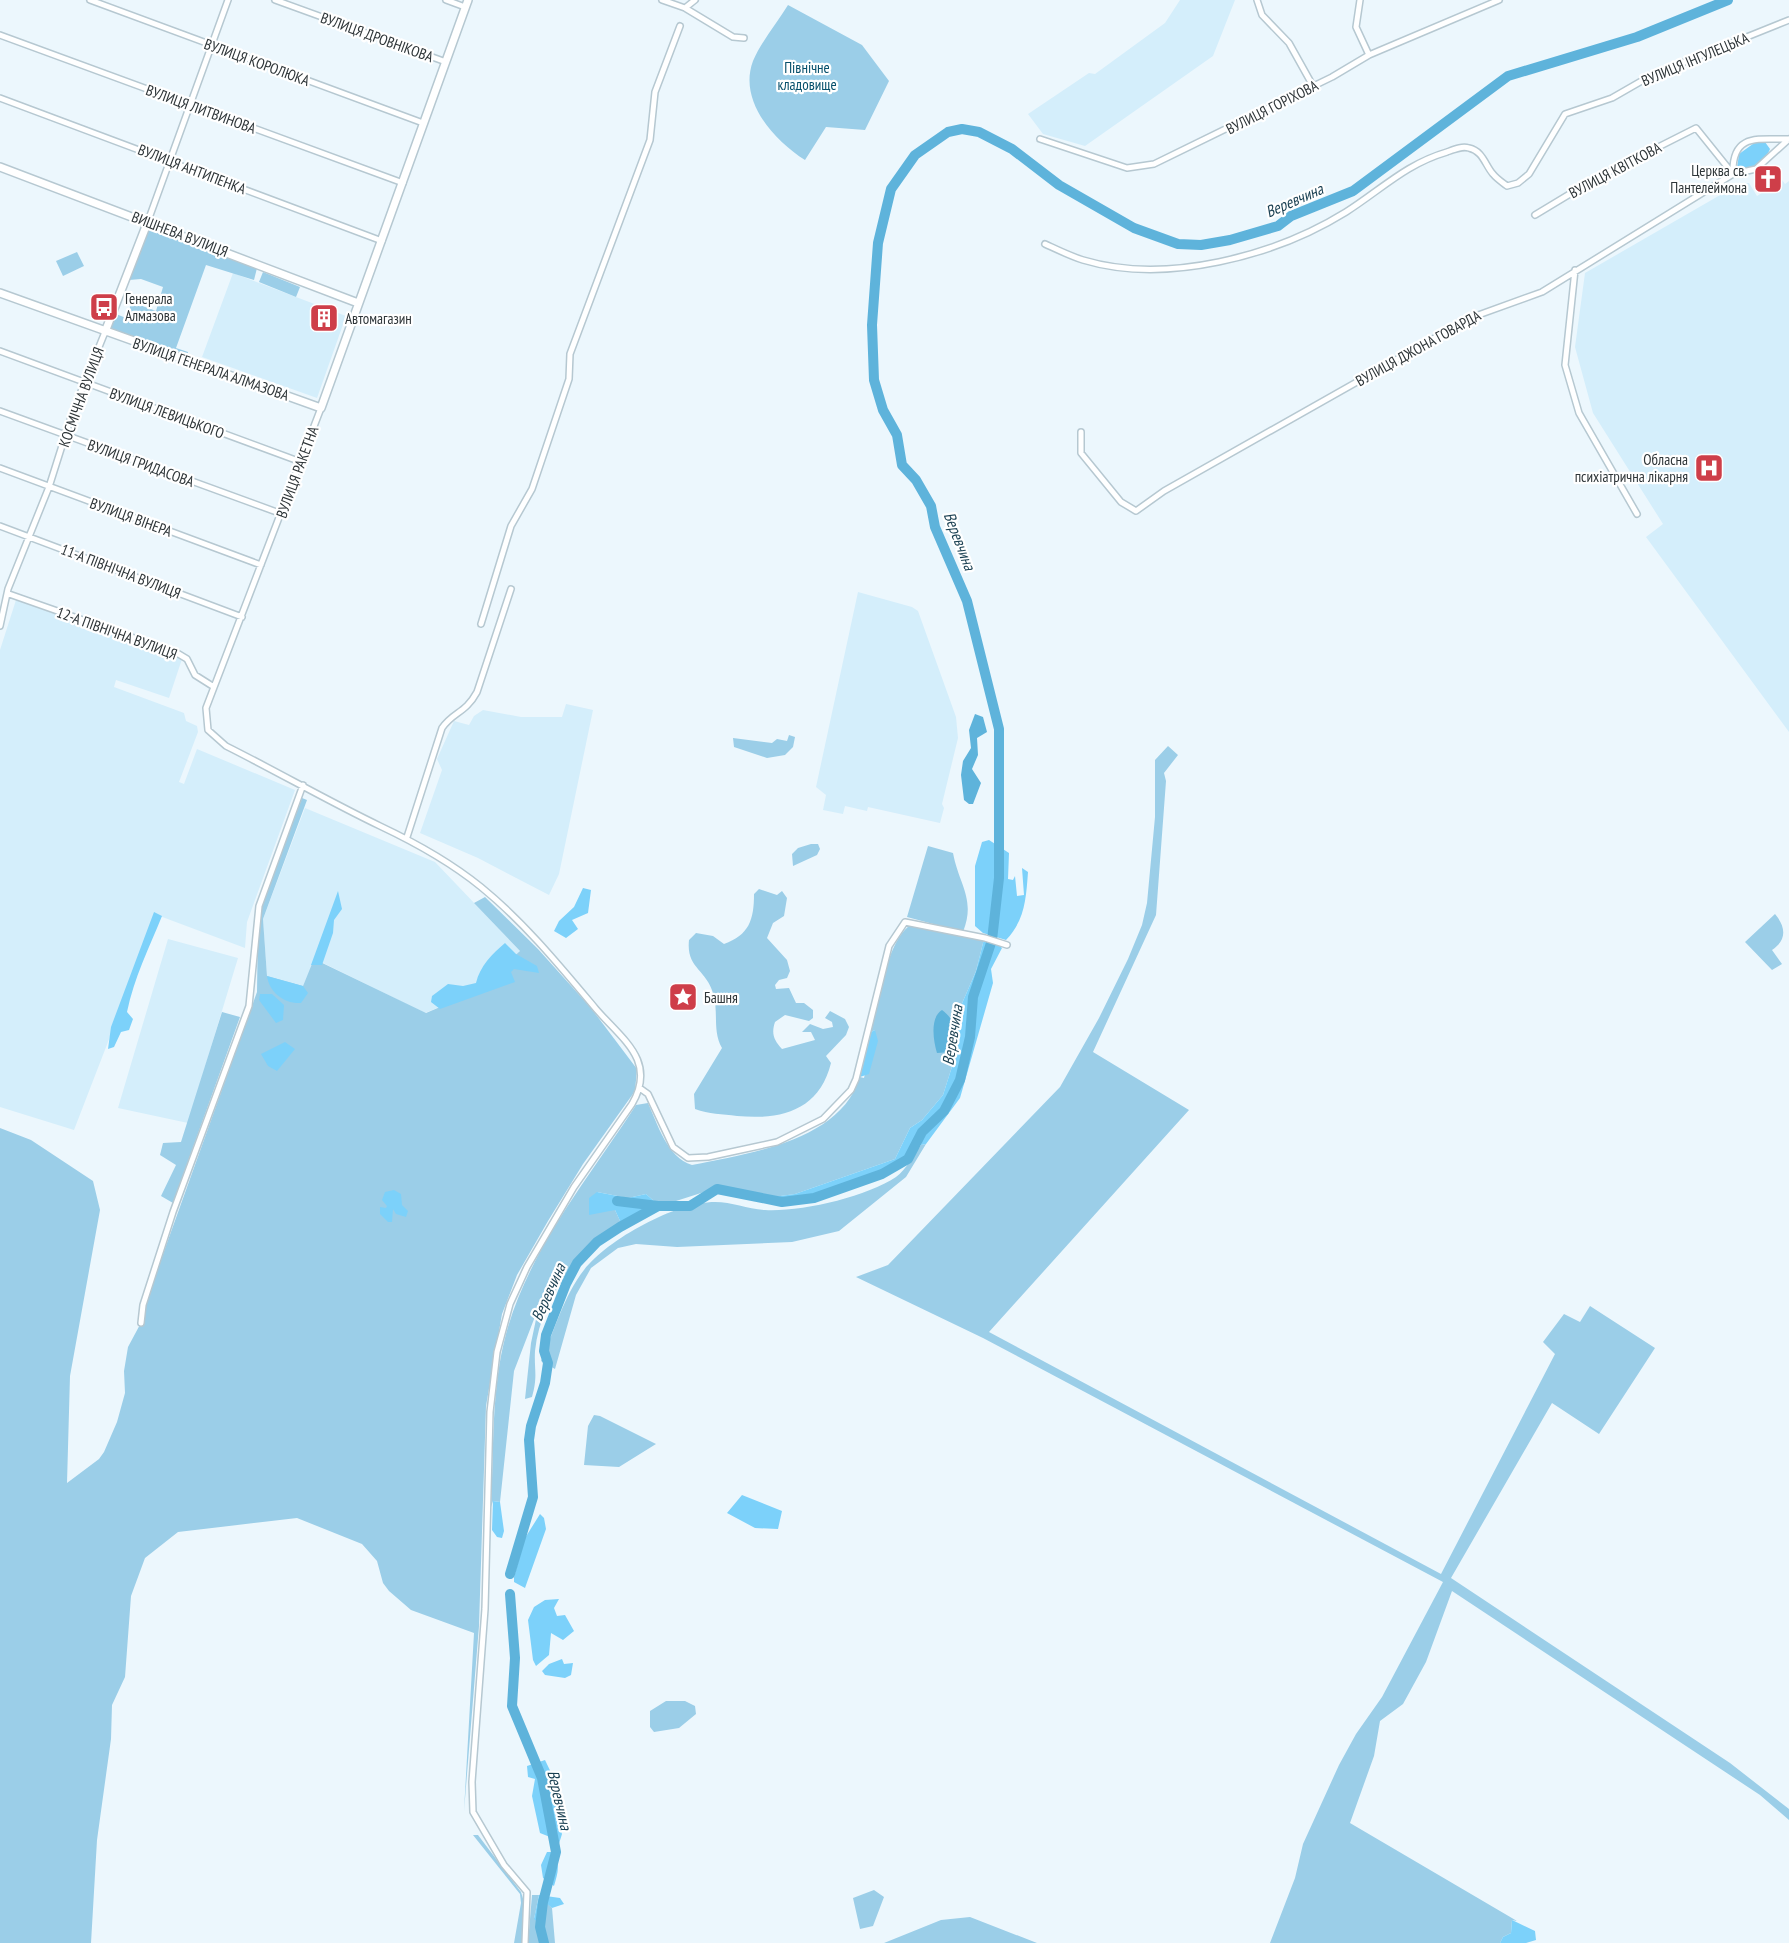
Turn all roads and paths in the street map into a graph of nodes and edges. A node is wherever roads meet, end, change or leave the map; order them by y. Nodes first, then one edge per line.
1 (90, 0) edge
2 (228, 0) edge
3 (275, 0) edge
4 (446, 0) edge
5 (662, 0) edge
6 (695, 0) edge
7 (1257, 0) edge
8 (1360, 0) edge
9 (1499, 0) edge
10 (467, 3) edge
11 (685, 8) junction
12 (1789, 20) edge
13 (680, 26) dead end
14 (0, 35) edge
15 (744, 38) dead end
16 (211, 46) junction
17 (1369, 55) junction
18 (446, 62) junction
19 (1313, 86) junction
20 (0, 98) edge
21 (190, 105) junction
22 (423, 123) junction
23 (1768, 139) junction
24 (1789, 139) edge
25 (1040, 140) dead end
26 (1773, 156) junction
27 (169, 160) junction
28 (0, 167) edge
29 (1733, 167) junction
30 (1741, 173) junction
31 (1733, 174) junction
32 (403, 183) junction
33 (1535, 215) dead end
34 (148, 221) junction
35 (382, 241) junction
36 (1045, 244) dead end
37 (1575, 269) junction
38 (0, 293) edge
39 (358, 303) junction
40 (105, 332) junction
41 (0, 351) edge
42 (84, 382) junction
43 (321, 408) junction
44 (0, 411) edge
45 (1081, 432) dead end
46 (67, 436) junction
47 (301, 462) junction
48 (0, 468) edge
49 (50, 487) junction
50 (282, 514) junction
51 (1637, 514) dead end
52 (0, 526) edge
53 (28, 536) junction
54 (261, 565) junction
55 (0, 586) edge
56 (511, 589) dead end
57 (9, 591) junction
58 (242, 617) junction
59 (481, 624) dead end
60 (0, 626) edge
61 (214, 687) junction
62 (303, 785) junction
63 (407, 837) junction
64 (1007, 945) dead end
65 (641, 1089) junction
66 (141, 1323) dead end
67 (525, 1943) edge

1 - 16 street, ВУЛИЦЯ КОРОЛЮКА
2 - 16 street, КОСМІЧНА ВУЛИЦЯ
3 - 18 street, ВУЛИЦЯ ДРОВНІКОВА
4 - 10 street
5 - 11 street
6 - 11 street
7 - 19 street
8 - 17 street
9 - 17 street, ВУЛИЦЯ ГОРІХОВА
10 - 18 street, ВУЛИЦЯ РАКЕТНА
11 - 15 street
12 - 36 street, ВУЛИЦЯ ІНГУЛЕЦЬКА
13 - 59 street
14 - 21 street, ВУЛИЦЯ ЛИТВИНОВА
16 - 21 street, КОСМІЧНА ВУЛИЦЯ
16 - 22 street, ВУЛИЦЯ КОРОЛЮКА
17 - 19 street, ВУЛИЦЯ ГОРІХОВА
18 - 22 street, ВУЛИЦЯ РАКЕТНА
19 - 25 street, ВУЛИЦЯ ГОРІХОВА
20 - 27 street, ВУЛИЦЯ АНТИПЕНКА
21 - 27 street, КОСМІЧНА ВУЛИЦЯ
21 - 32 street, ВУЛИЦЯ ЛИТВИНОВА
22 - 32 street, ВУЛИЦЯ РАКЕТНА
23 - 24 street, ВУЛИЦЯ ДЖОНА ГОВАРДА
23 - 26 street
23 - 29 street, ВУЛИЦЯ ДЖОНА ГОВАРДА
24 - 26 street, ВУЛИЦЯ ДЖОНА ГОВАРДА
26 - 30 street, ВУЛИЦЯ ДЖОНА ГОВАРДА
27 - 34 street, КОСМІЧНА ВУЛИЦЯ
27 - 35 street, ВУЛИЦЯ АНТИПЕНКА
28 - 34 street, ВИШНЕВА ВУЛИЦЯ
29 - 30 street
29 - 31 street
30 - 31 street, ВУЛИЦЯ ДЖОНА ГОВАРДА
31 - 33 street, ВУЛИЦЯ КВІТКОВА
31 - 37 street, ВУЛИЦЯ ДЖОНА ГОВАРДА
32 - 35 street, ВУЛИЦЯ РАКЕТНА
34 - 39 street, ВИШНЕВА ВУЛИЦЯ
34 - 40 street, КОСМІЧНА ВУЛИЦЯ
35 - 39 street, ВУЛИЦЯ РАКЕТНА
37 - 45 street, ВУЛИЦЯ ДЖОНА ГОВАРДА
37 - 51 street
38 - 40 street, ВУЛИЦЯ ГЕНЕРАЛА АЛМАЗОВА
39 - 43 street, ВУЛИЦЯ РАКЕТНА
40 - 42 street, КОСМІЧНА ВУЛИЦЯ
40 - 43 street, ВУЛИЦЯ ГЕНЕРАЛА АЛМАЗОВА
41 - 42 street, ВУЛИЦЯ ЛЕВИЦЬКОГО
42 - 46 street, КОСМІЧНА ВУЛИЦЯ
42 - 47 street, ВУЛИЦЯ ЛЕВИЦЬКОГО
43 - 47 street, ВУЛИЦЯ РАКЕТНА
44 - 46 street, ВУЛИЦЯ ГРИДАСОВА
46 - 49 street, КОСМІЧНА ВУЛИЦЯ
46 - 50 street, ВУЛИЦЯ ГРИДАСОВА
47 - 50 street, ВУЛИЦЯ РАКЕТНА
48 - 49 street, ВУЛИЦЯ ВІНЕРА
49 - 53 street, КОСМІЧНА ВУЛИЦЯ
49 - 54 street, ВУЛИЦЯ ВІНЕРА
50 - 54 street, ВУЛИЦЯ РАКЕТНА
52 - 53 street, 11-А ПІВНІЧНА ВУЛИЦЯ
53 - 57 street, КОСМІЧНА ВУЛИЦЯ
53 - 58 street, 11-А ПІВНІЧНА ВУЛИЦЯ
54 - 58 street, ВУЛИЦЯ РАКЕТНА
55 - 57 street, 12-А ПІВНІЧНА ВУЛИЦЯ
56 - 63 street
57 - 60 street, КОСМІЧНА ВУЛИЦЯ
57 - 61 street, 12-А ПІВНІЧНА ВУЛИЦЯ
58 - 61 street, ВУЛИЦЯ РАКЕТНА
61 - 62 street, ВУЛИЦЯ РАКЕТНА
62 - 63 street, ВУЛИЦЯ РАКЕТНА
62 - 66 street
63 - 65 street, ВУЛИЦЯ РАКЕТНА
64 - 65 street
65 - 67 street

